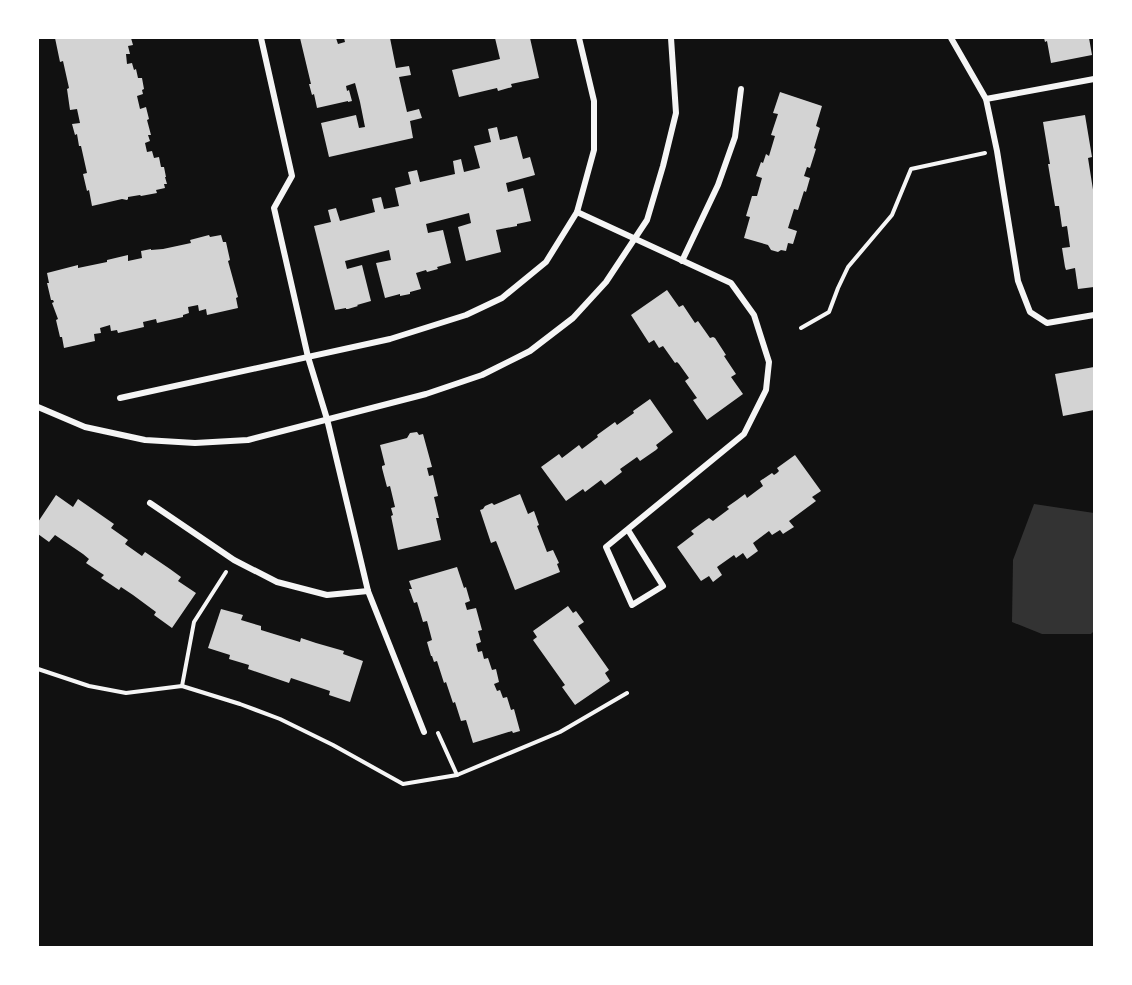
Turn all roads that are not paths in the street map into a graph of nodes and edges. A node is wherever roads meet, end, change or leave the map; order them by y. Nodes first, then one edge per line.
1 (261, 38) edge
2 (579, 38) edge
3 (671, 38) edge
4 (951, 38) edge
5 (1095, 79) edge
6 (741, 89) dead end
7 (986, 99) junction
8 (577, 213) junction
9 (635, 239) junction
10 (682, 261) junction
11 (1095, 315) edge
12 (308, 357) junction
13 (120, 398) dead end
14 (38, 406) edge
15 (327, 419) junction
16 (150, 503) dead end
17 (628, 530) junction
18 (368, 591) junction
19 (424, 732) road end

1 - 12 street
2 - 8 street
3 - 9 street
4 - 7 street
5 - 7 street
6 - 10 street
7 - 11 street
8 - 9 street
8 - 12 street
9 - 10 street
9 - 15 street
10 - 17 street
12 - 13 street
12 - 15 street
14 - 15 street
15 - 18 street
16 - 18 street
17 - 17 street
18 - 19 street

